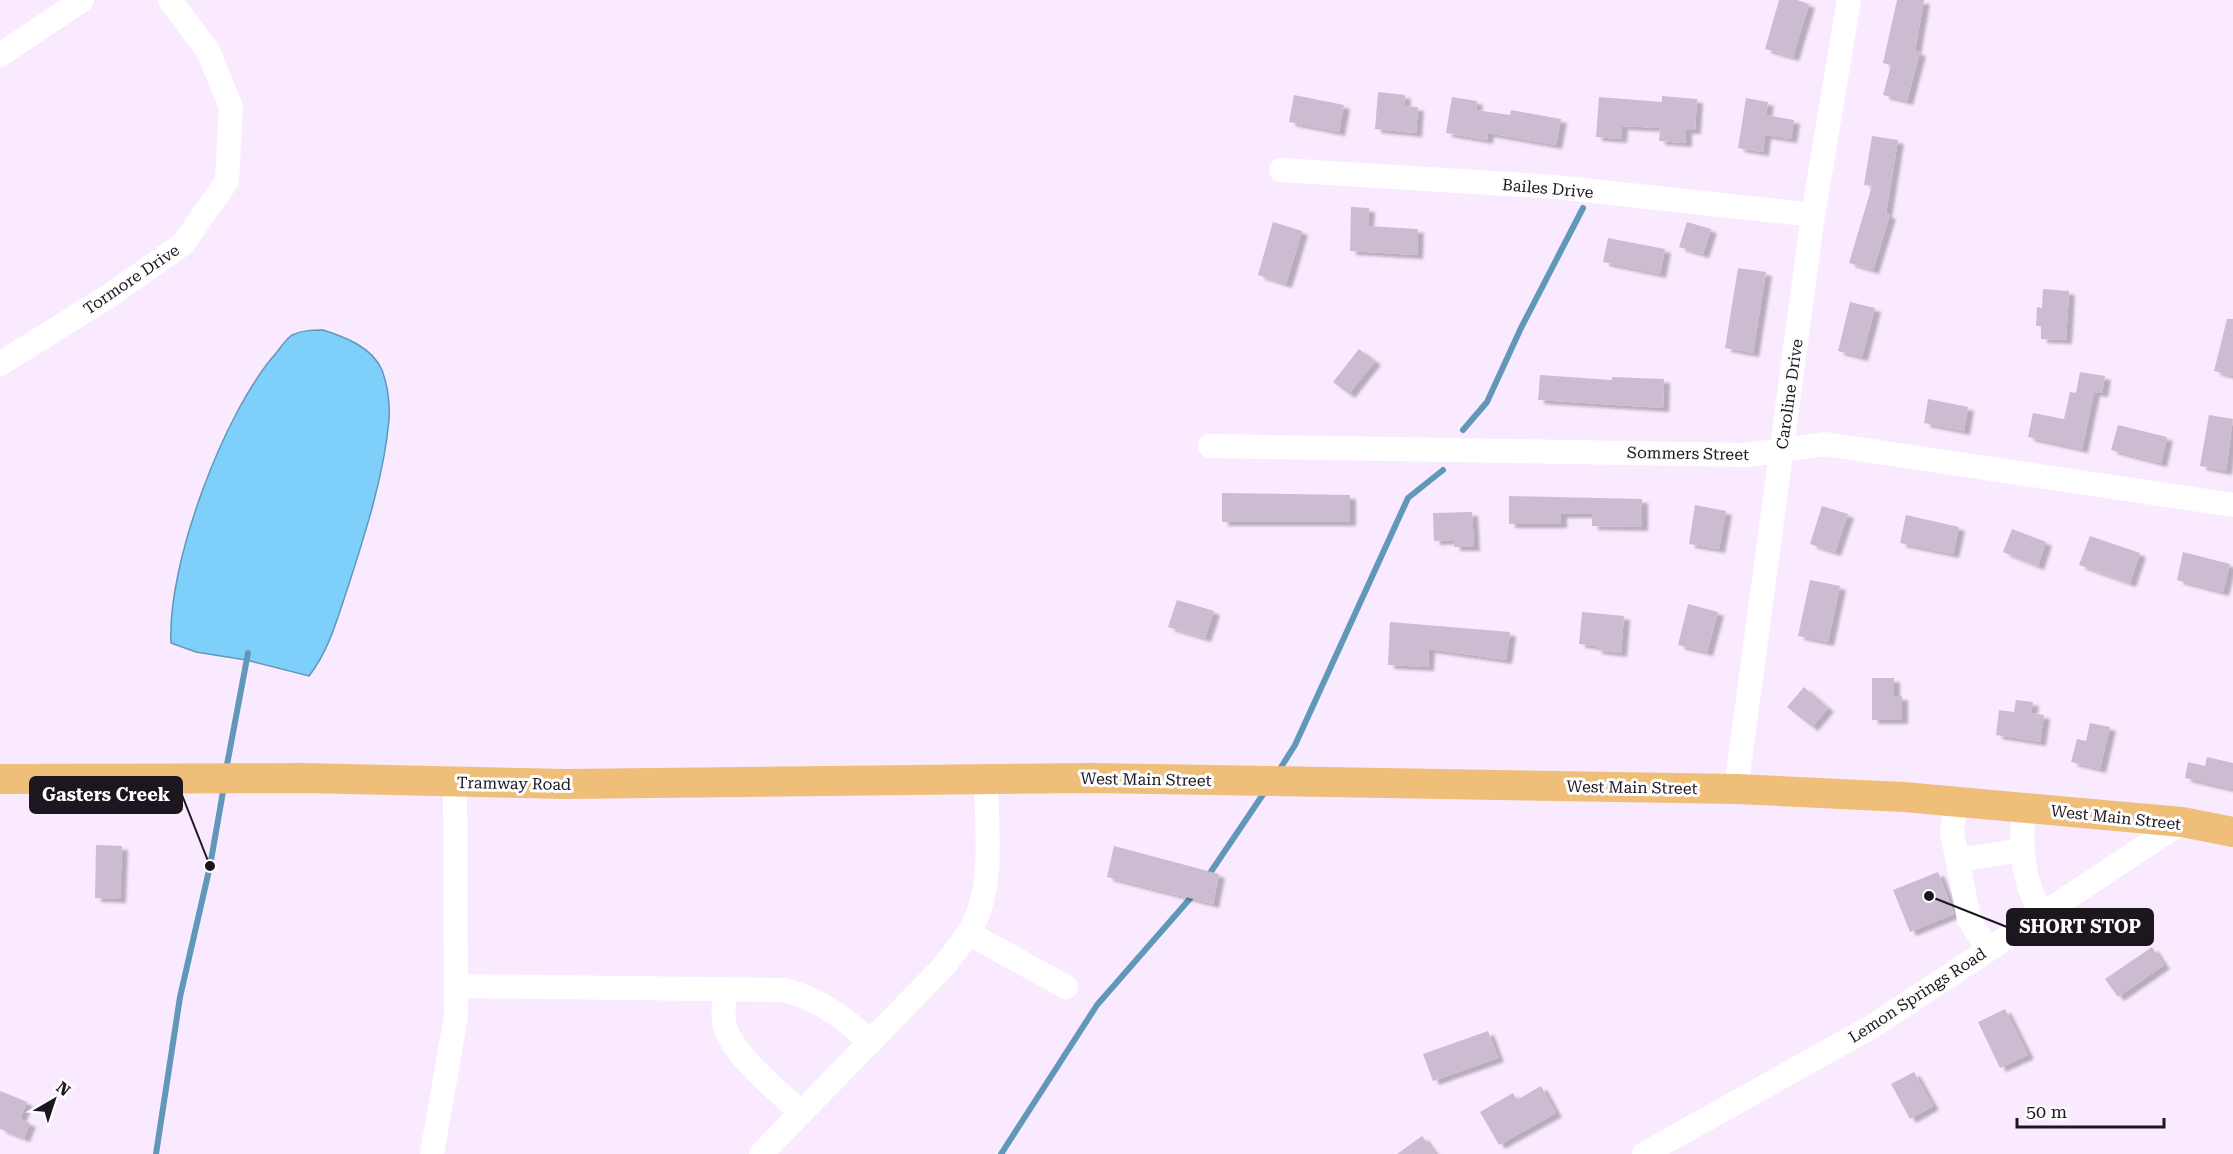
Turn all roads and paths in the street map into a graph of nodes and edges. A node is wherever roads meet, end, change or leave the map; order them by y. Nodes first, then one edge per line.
1 (82, 0) edge
2 (170, 0) edge
3 (1849, 0) edge
4 (0, 55) edge
5 (1281, 170) dead end
6 (1813, 215) junction
7 (0, 364) edge
8 (1210, 446) dead end
9 (1781, 450) junction
10 (2233, 505) edge
11 (0, 779) edge
12 (986, 779) junction
13 (1028, 779) joint
14 (455, 782) junction
15 (1736, 789) junction
16 (1956, 801) junction
17 (2024, 808) junction
18 (2182, 822) junction
19 (2233, 832) edge
20 (2021, 850) junction
21 (1958, 860) junction
22 (2042, 915) junction
23 (968, 933) junction
24 (1988, 950) junction
25 (457, 986) junction
26 (1066, 987) dead end
27 (724, 990) junction
28 (871, 1042) junction
29 (801, 1113) junction
30 (432, 1154) edge
31 (761, 1154) edge
32 (1644, 1154) edge

1 - 4 street
2 - 7 street, Tormore Drive
3 - 6 street, Caroline Drive
5 - 6 street, Bailes Drive
6 - 9 street, Caroline Drive
8 - 9 street, Sommers Street
9 - 10 street, Sommers Street
9 - 15 street, Caroline Drive
11 - 14 main road, Tramway Road
12 - 13 main road, Tramway Road
12 - 14 main road, Tramway Road
12 - 23 street
13 - 15 main road, West Main Street
14 - 25 street
15 - 16 main road, West Main Street
16 - 17 main road, West Main Street
16 - 21 street
17 - 18 main road, West Main Street
17 - 20 street
18 - 19 main road, West Main Street
18 - 22 street, Lemon Springs Road
20 - 21 street
20 - 22 street
21 - 24 street
22 - 24 street, Lemon Springs Road
23 - 26 street
23 - 28 street
24 - 32 street, Lemon Springs Road
25 - 27 street
25 - 30 street
27 - 28 street
27 - 29 street
28 - 29 street
29 - 31 street

